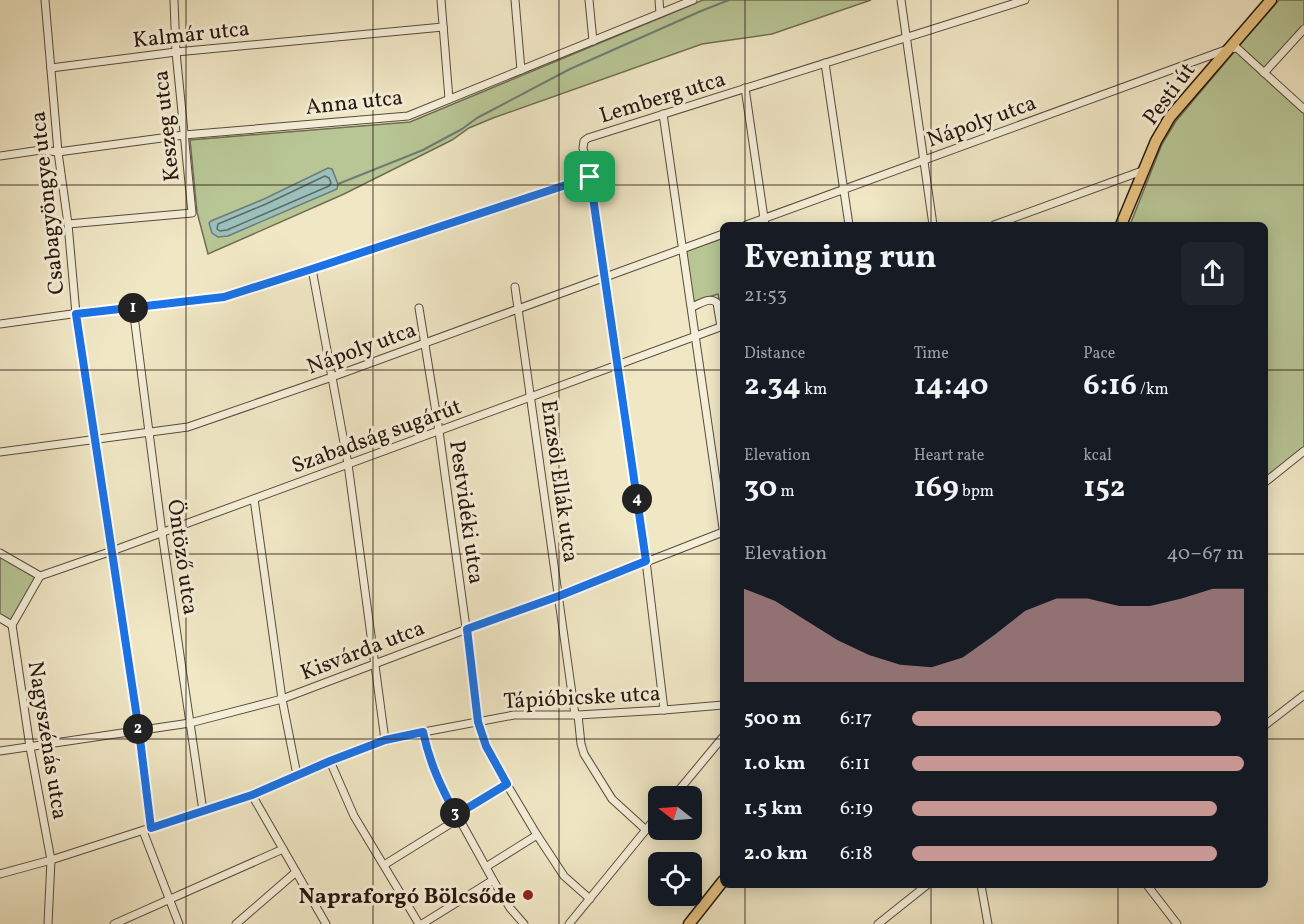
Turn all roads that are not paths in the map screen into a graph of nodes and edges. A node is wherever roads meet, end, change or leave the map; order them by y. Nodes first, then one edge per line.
1 (45, 0) edge
2 (174, 0) edge
3 (441, 0) edge
4 (515, 0) edge
5 (589, 0) edge
6 (659, 0) edge
7 (693, 0) edge
8 (901, 0) edge
9 (1025, 0) edge
10 (1271, 0) edge
11 (660, 13) junction
12 (443, 27) junction
13 (1304, 28) edge
14 (906, 37) junction
15 (593, 41) junction
16 (1228, 49) junction
17 (176, 51) junction
18 (825, 63) junction
19 (51, 68) junction
20 (521, 70) junction
21 (1264, 73) junction
22 (745, 88) junction
23 (449, 99) junction
24 (1303, 106) edge
25 (663, 114) junction
26 (184, 135) junction
27 (58, 152) junction
28 (0, 156) edge
29 (923, 160) junction
30 (1142, 171) junction
31 (590, 177) junction
32 (843, 190) junction
33 (1016, 221) edge
34 (764, 222) edge
35 (848, 222) edge
36 (933, 222) edge
37 (1122, 222) edge
38 (68, 224) junction
39 (720, 235) edge
40 (683, 249) junction
41 (312, 269) junction
42 (604, 278) junction
43 (515, 287) dead end
44 (133, 308) junction
45 (418, 308) dead end
46 (518, 309) junction
47 (692, 311) junction
48 (76, 314) junction
49 (720, 317) edge
50 (0, 324) edge
51 (720, 327) edge
52 (696, 336) junction
53 (425, 343) junction
54 (617, 365) junction
55 (332, 377) junction
56 (530, 397) junction
57 (439, 431) junction
58 (149, 432) junction
59 (95, 439) junction
60 (1304, 451) edge
61 (0, 452) edge
62 (348, 464) junction
63 (1268, 480) edge
64 (254, 499) junction
65 (720, 508) edge
66 (720, 531) edge
67 (162, 533) junction
68 (112, 551) junction
69 (0, 553) edge
70 (646, 561) junction
71 (40, 576) junction
72 (559, 596) junction
73 (0, 618) edge
74 (12, 625) junction
75 (467, 629) junction
76 (375, 664) junction
77 (1304, 695) edge
78 (282, 699) junction
79 (720, 705) edge
80 (664, 710) junction
81 (576, 715) junction
82 (478, 722) junction
83 (190, 723) junction
84 (1268, 723) edge
85 (139, 731) junction
86 (423, 732) junction
87 (385, 740) junction
88 (720, 741) edge
89 (30, 747) junction
90 (0, 751) edge
91 (330, 761) junction
92 (297, 775) junction
93 (507, 784) junction
94 (682, 786) edge
95 (252, 795) junction
96 (203, 811) junction
97 (457, 817) junction
98 (151, 828) junction
99 (648, 828) edge
100 (646, 830) junction
101 (143, 831) junction
102 (537, 835) junction
103 (283, 849) junction
104 (51, 860) junction
105 (384, 865) junction
106 (486, 867) junction
107 (296, 872) junction
108 (0, 874) edge
109 (493, 880) junction
110 (720, 884) edge
111 (923, 888) edge
112 (982, 888) edge
113 (1149, 888) edge
114 (170, 899) junction
115 (590, 899) junction
116 (881, 923) edge
117 (48, 924) edge
118 (114, 924) edge
119 (179, 924) edge
120 (236, 924) edge
121 (326, 924) edge
122 (421, 924) edge
123 (524, 924) edge
124 (569, 924) edge
125 (688, 924) edge
126 (988, 924) edge
127 (1177, 924) edge

1 - 19 street, Csabagyöngye utca
2 - 17 street, Keszeg utca
3 - 12 street
4 - 20 street
5 - 15 street
6 - 11 street
7 - 11 street, Anna utca
8 - 14 street
9 - 14 street, Lemberg utca
10 - 16 main road, Pesti út
11 - 15 street, Anna utca
12 - 17 street, Kalmár utca
12 - 23 street
13 - 21 street
14 - 18 street, Lemberg utca
14 - 29 street
15 - 20 street, Anna utca
16 - 21 street
16 - 29 street, Nápoly utca
16 - 30 main road, Pesti út
17 - 19 street, Kalmár utca
17 - 26 street, Keszeg utca
18 - 22 street, Lemberg utca
18 - 32 street
19 - 27 street, Csabagyöngye utca
20 - 23 street, Anna utca
21 - 24 street
22 - 25 street, Lemberg utca
22 - 34 street
23 - 26 street, Anna utca
25 - 31 street, Lemberg utca
25 - 40 street
26 - 27 street, Anna utca
26 - 38 street, Keszeg utca
27 - 28 street, Anna utca
27 - 38 street, Csabagyöngye utca
29 - 32 street, Nápoly utca
29 - 36 street
30 - 33 street
30 - 37 main road, Pesti út
31 - 41 street
31 - 42 street
32 - 34 street, Nápoly utca
32 - 35 street
38 - 48 street, Csabagyöngye utca
39 - 40 street, Nápoly utca
40 - 42 street, Nápoly utca
40 - 47 street
41 - 44 street
41 - 55 street
42 - 46 street, Nápoly utca
42 - 54 street
43 - 46 street, Enzsöl Ellák utca
44 - 48 street
44 - 58 street, Öntöző utca
45 - 53 street, Pestvidéki utca
46 - 53 street, Nápoly utca
46 - 56 street, Enzsöl Ellák utca
47 - 49 street
47 - 52 street
48 - 50 street
48 - 59 street, Csabagyöngye utca
51 - 52 street, Szabadság sugárút
52 - 54 street, Szabadság sugárút
52 - 65 street
53 - 55 street, Nápoly utca
53 - 57 street, Pestvidéki utca
54 - 56 street, Szabadság sugárút
54 - 70 street
55 - 58 street, Nápoly utca
55 - 62 street
56 - 57 street, Szabadság sugárút
56 - 72 street, Enzsöl Ellák utca
57 - 62 street, Szabadság sugárút
57 - 75 street, Pestvidéki utca
58 - 59 street, Nápoly utca
58 - 67 street, Öntöző utca
59 - 61 street, Nápoly utca
59 - 68 street, Csabagyöngye utca
60 - 63 street
62 - 64 street, Szabadság sugárút
62 - 76 street
64 - 67 street, Szabadság sugárút
64 - 78 street
66 - 70 street, Kisvárda utca
67 - 68 street, Szabadság sugárút
67 - 83 street, Öntöző utca
68 - 71 street, Szabadság sugárút
68 - 85 street, Csabagyöngye utca
69 - 71 street
70 - 72 street, Kisvárda utca
70 - 80 street
71 - 74 street
72 - 75 street, Kisvárda utca
72 - 81 street, Enzsöl Ellák utca
73 - 74 street
74 - 89 street, Nagyszénás utca
75 - 76 street, Kisvárda utca
75 - 82 street, Pestvidéki utca
76 - 78 street, Kisvárda utca
76 - 87 street
77 - 84 street
78 - 83 street, Kisvárda utca
78 - 92 street
79 - 80 street, Tápióbicske utca
80 - 81 street, Tápióbicske utca
81 - 82 street, Tápióbicske utca
81 - 100 street, Enzsöl Ellák utca
82 - 86 street, Tápióbicske utca
82 - 93 street, Pestvidéki utca
83 - 85 street, Kisvárda utca
83 - 96 street, Öntöző utca
85 - 89 street, Kisvárda utca
85 - 98 street, Csabagyöngye utca
86 - 87 street, Tápióbicske utca
86 - 97 street
87 - 91 street, Tápióbicske utca
88 - 94 street
89 - 90 street, Kisvárda utca
89 - 104 street, Nagyszénás utca
91 - 92 street, Tápióbicske utca
91 - 105 street
92 - 95 street, Tápióbicske utca
93 - 97 street
93 - 102 street, Pestvidéki utca
95 - 96 street, Tápióbicske utca
95 - 103 street
96 - 98 street, Tápióbicske utca
97 - 105 street
97 - 106 street
98 - 101 street, Tápióbicske utca
99 - 100 street
100 - 115 street
101 - 104 street, Tápióbicske utca
101 - 114 street
102 - 106 street
102 - 115 street, Pestvidéki utca
103 - 107 street
103 - 114 street
104 - 108 street, Tápióbicske utca
104 - 117 street, Nagyszénás utca
105 - 122 street
106 - 109 street
107 - 120 street
107 - 121 street
109 - 122 street
109 - 123 street
110 - 125 main road
111 - 116 street
112 - 126 street
113 - 127 street
114 - 118 street
114 - 119 street
115 - 124 street

